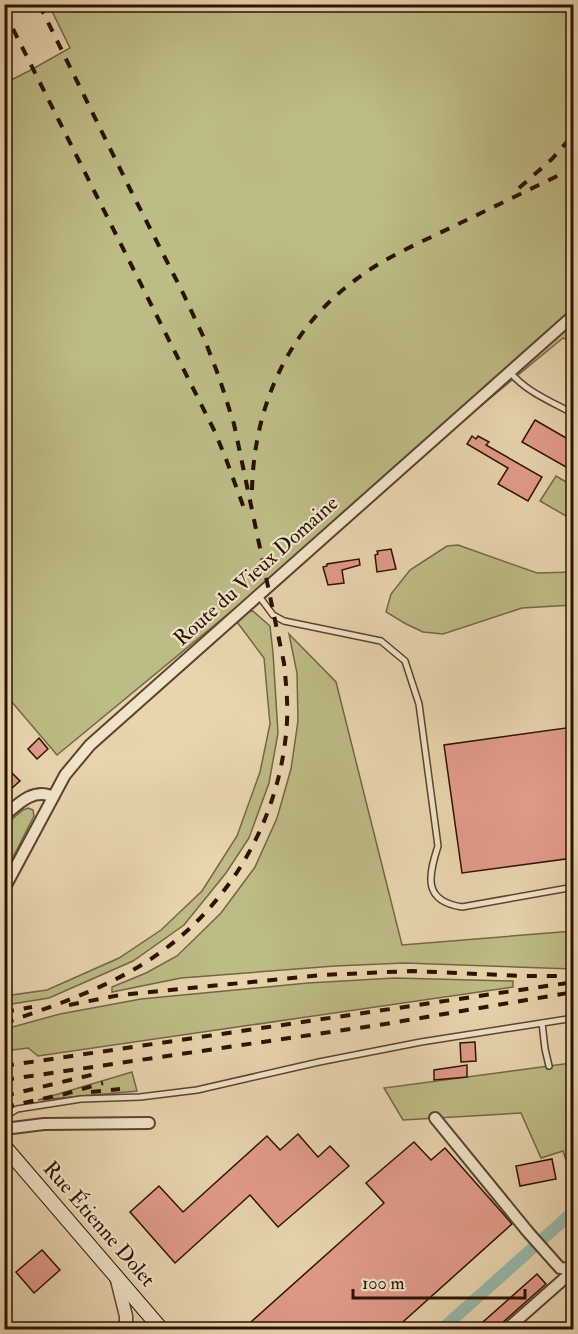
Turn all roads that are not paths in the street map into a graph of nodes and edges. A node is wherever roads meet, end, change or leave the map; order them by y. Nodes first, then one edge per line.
1 (573, 315) edge
2 (510, 372) junction
3 (573, 414) edge
4 (258, 594) junction
5 (54, 797) junction
6 (4, 816) edge
7 (573, 887) edge
8 (4, 889) edge
9 (573, 1018) edge
10 (542, 1023) junction
11 (549, 1066) dead end
12 (435, 1118) dead end
13 (4, 1119) edge
14 (149, 1123) dead end
15 (4, 1129) edge
16 (4, 1146) edge
17 (573, 1269) edge
18 (116, 1276) junction
19 (126, 1329) edge
20 (162, 1329) edge
21 (506, 1329) edge

1 - 2 street, Route du Vieux Domaine
2 - 3 lane
2 - 4 street, Route du Vieux Domaine
4 - 5 street, Route du Vieux Domaine
4 - 7 lane
5 - 6 street
5 - 8 street, Route du Vieux Domaine
9 - 10 lane
10 - 11 lane
10 - 13 lane
12 - 17 street
14 - 15 street
16 - 18 main road, Rue Étienne Dolet
17 - 21 street
18 - 19 street
18 - 20 main road, Rue Étienne Dolet

